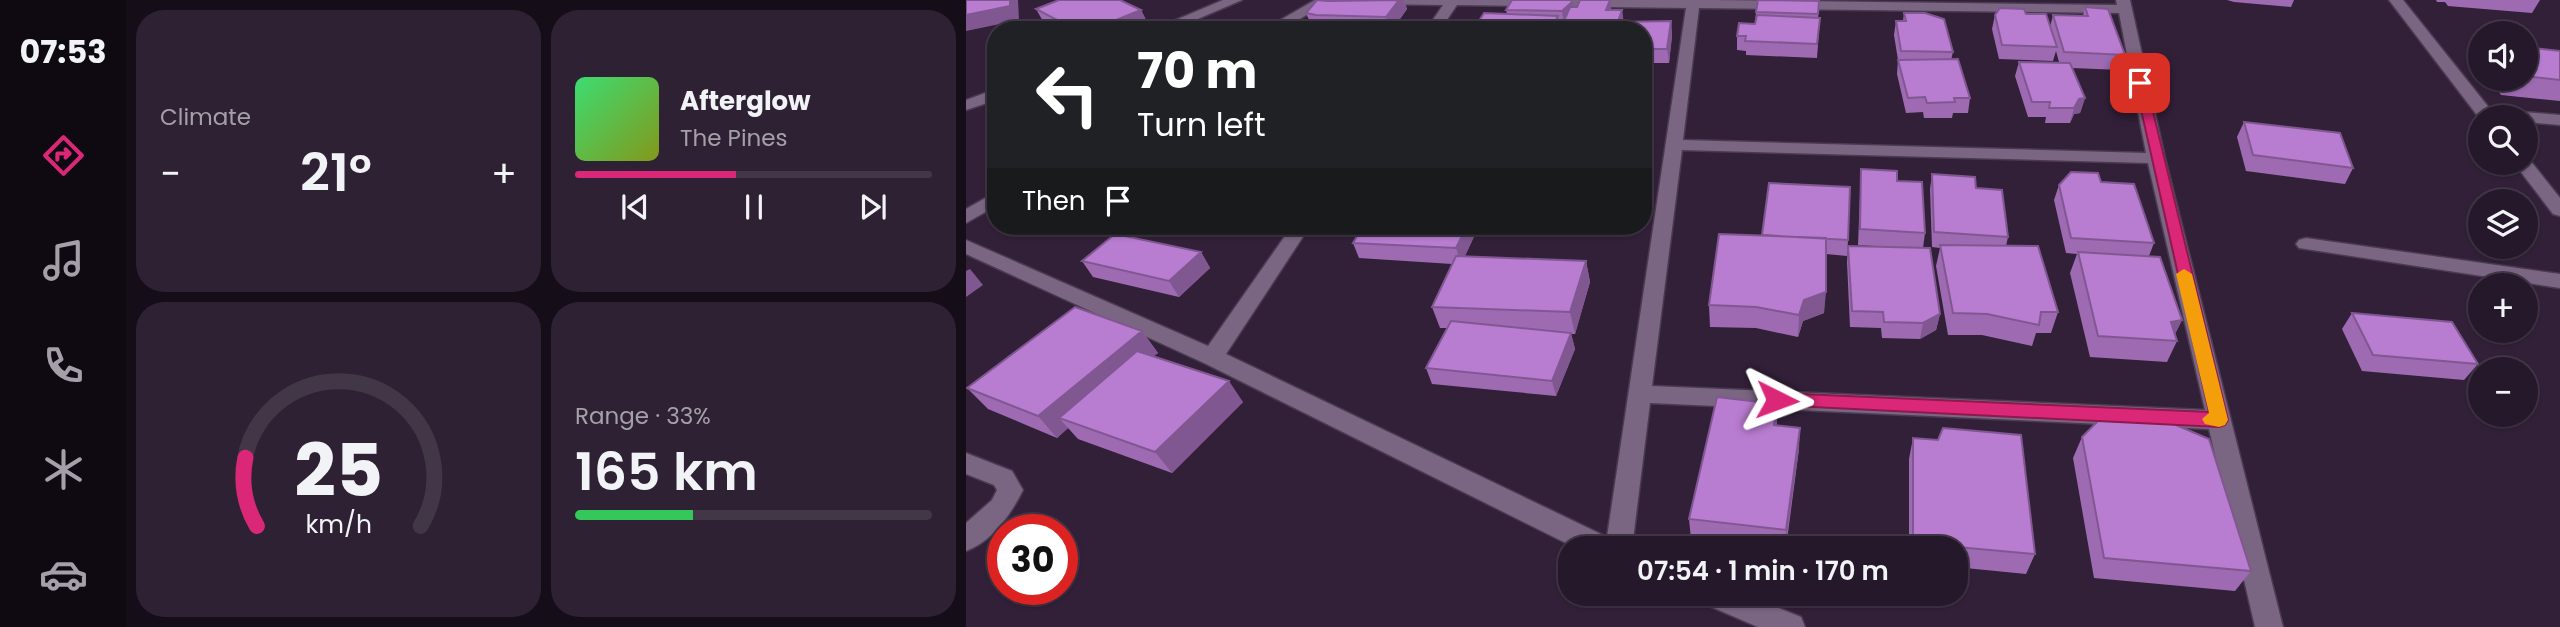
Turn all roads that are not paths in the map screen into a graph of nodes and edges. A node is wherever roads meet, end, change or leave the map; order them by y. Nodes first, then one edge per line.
1 (1235, 0) edge
2 (1325, 0) edge
3 (1368, 0) edge
4 (2396, 0) edge
5 (1452, 1) edge
6 (1636, 2) edge
7 (1883, 3) edge
8 (1693, 4) junction
9 (2124, 4) edge
10 (1182, 21) edge
11 (1286, 21) edge
12 (1439, 21) edge
13 (987, 97) edge
14 (966, 105) edge
15 (2478, 105) edge
16 (2538, 119) edge
17 (2560, 120) edge
18 (1674, 145) junction
19 (2156, 158) junction
20 (2532, 175) edge
21 (987, 204) edge
22 (2560, 210) edge
23 (966, 217) edge
24 (1295, 235) edge
25 (2306, 244) dead end
26 (966, 246) edge
27 (2560, 281) edge
28 (1212, 357) junction
29 (1639, 394) junction
30 (2219, 420) junction
31 (966, 463) edge
32 (1578, 536) edge
33 (1621, 536) edge
34 (966, 539) edge
35 (1741, 606) edge
36 (1791, 627) edge
37 (2269, 627) edge

1 - 10 street
2 - 11 street
3 - 5 street
4 - 15 street
5 - 6 street
5 - 12 street
6 - 8 street
7 - 8 street
7 - 9 street
8 - 18 street
9 - 19 street
13 - 14 street
16 - 17 street
18 - 19 street
18 - 29 street
19 - 30 street
20 - 22 street
21 - 23 street
24 - 28 street
25 - 27 street
26 - 28 street
28 - 32 street
29 - 30 street
29 - 33 street
30 - 37 street
31 - 34 street
35 - 36 street

